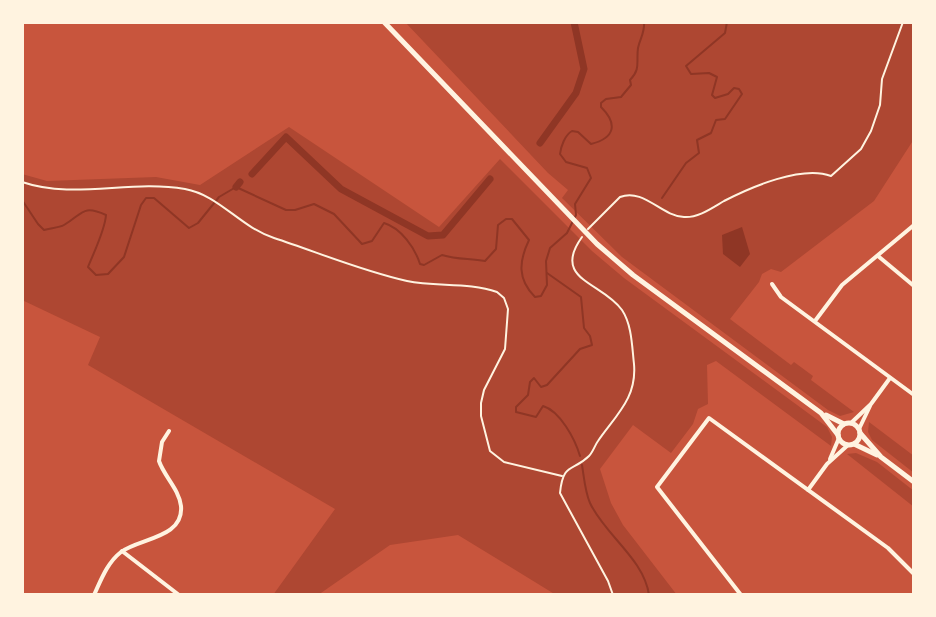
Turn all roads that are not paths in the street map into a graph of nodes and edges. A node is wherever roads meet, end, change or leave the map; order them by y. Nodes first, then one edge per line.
1 (384, 22) edge
2 (914, 225) edge
3 (878, 256) junction
4 (772, 284) dead end
5 (914, 286) edge
6 (815, 321) junction
7 (890, 378) junction
8 (914, 395) edge
9 (871, 404) junction
10 (821, 413) junction
11 (848, 423) junction
12 (169, 431) dead end
13 (860, 431) junction
14 (839, 436) junction
15 (851, 444) junction
16 (881, 457) junction
17 (827, 464) junction
18 (914, 482) edge
19 (808, 490) junction
20 (122, 551) junction
21 (914, 574) edge
22 (94, 595) edge
23 (179, 595) edge
24 (741, 595) edge

1 - 10 street
2 - 3 street
3 - 5 street
3 - 6 street
4 - 6 street
6 - 7 street
7 - 8 street
7 - 9 street
9 - 11 street
9 - 13 street
10 - 11 street
10 - 14 street
11 - 13 street
11 - 14 street
12 - 20 street
13 - 15 street
13 - 16 street
14 - 15 street
14 - 17 street
15 - 16 street
15 - 17 street
16 - 18 street
17 - 19 street
19 - 21 street
19 - 24 street
20 - 22 street
20 - 23 street

